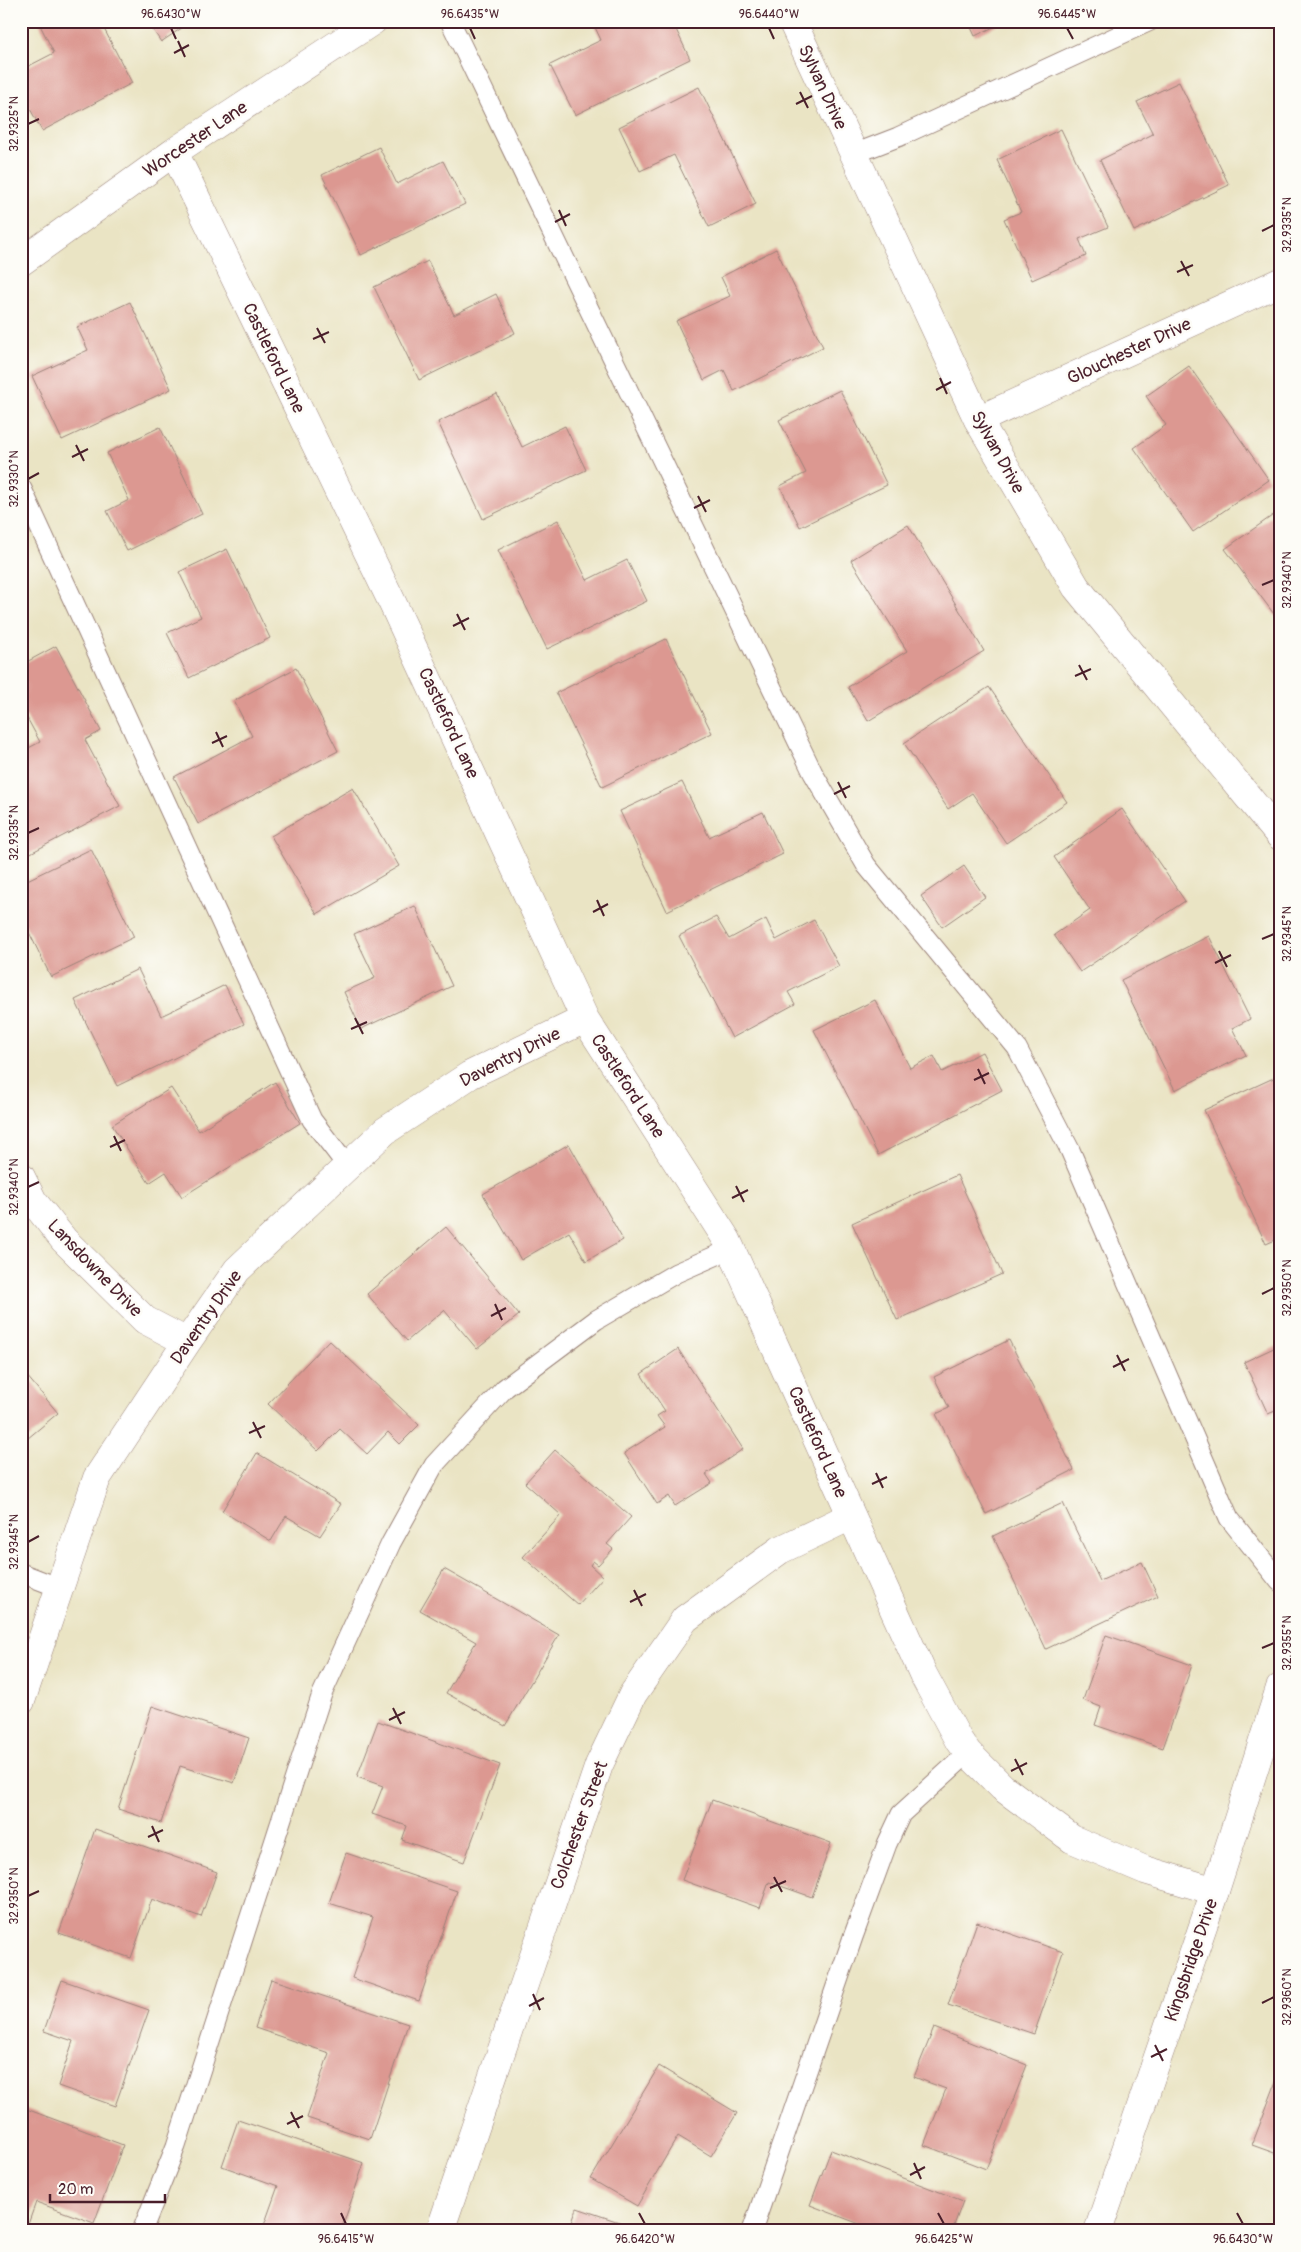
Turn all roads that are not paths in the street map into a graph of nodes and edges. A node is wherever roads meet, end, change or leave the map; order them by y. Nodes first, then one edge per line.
1 (373, 21) edge
2 (450, 21) edge
3 (792, 21) edge
4 (1150, 21) edge
5 (174, 152) junction
6 (854, 154) junction
7 (21, 262) edge
8 (1280, 282) edge
9 (978, 420) junction
10 (21, 487) edge
11 (1280, 836) edge
12 (585, 1019) junction
13 (348, 1167) junction
14 (21, 1177) edge
15 (731, 1249) junction
16 (186, 1342) junction
17 (851, 1516) junction
18 (21, 1573) edge
19 (1280, 1582) edge
20 (60, 1588) junction
21 (1280, 1688) edge
22 (21, 1701) edge
23 (968, 1753) junction
24 (1215, 1891) junction
25 (142, 2231) edge
26 (440, 2231) edge
27 (752, 2231) edge
28 (1098, 2231) edge

1 - 5 street, Worcester Lane
2 - 19 lane
3 - 6 street, Sylvan Drive
4 - 6 lane
5 - 7 street, Worcester Lane
5 - 12 street, Castleford Lane
6 - 9 street, Sylvan Drive
8 - 9 street, Glouchester Drive
9 - 11 street, Sylvan Drive
10 - 13 lane
12 - 13 street, Daventry Drive
12 - 15 street, Castleford Lane
13 - 16 street, Daventry Drive
14 - 16 street, Lansdowne Drive
15 - 17 street, Castleford Lane
15 - 25 lane
16 - 20 street, Daventry Drive
17 - 23 street, Castleford Lane
17 - 26 street, Colchester Street
18 - 20 lane
20 - 22 street, Daventry Drive
21 - 24 street, Kingsbridge Drive
23 - 24 street, Castleford Lane
23 - 27 lane
24 - 28 street, Kingsbridge Drive

